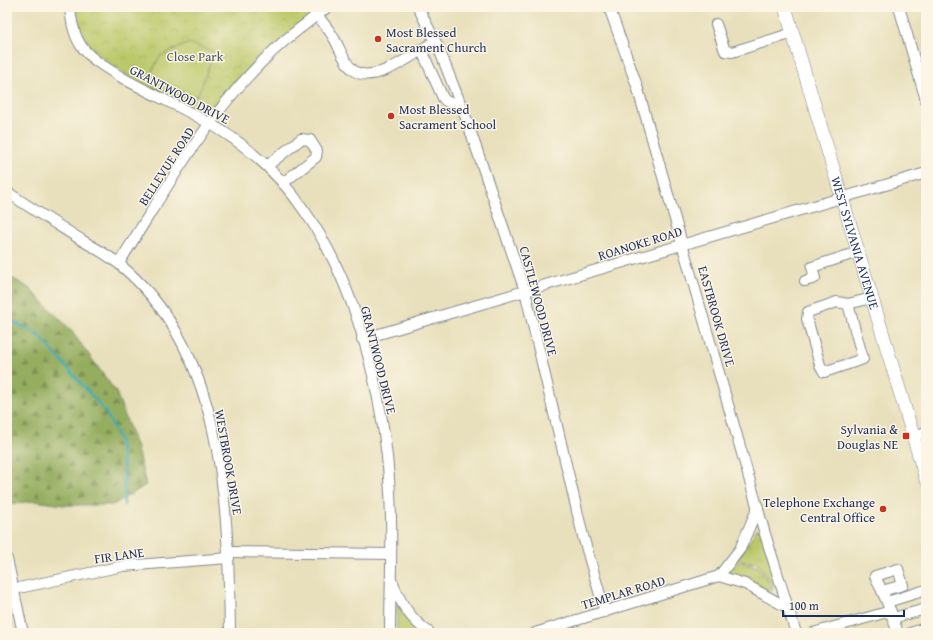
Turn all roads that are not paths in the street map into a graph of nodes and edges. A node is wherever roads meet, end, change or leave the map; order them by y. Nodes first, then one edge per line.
1 (70, 7) edge
2 (328, 7) edge
3 (418, 7) edge
4 (608, 7) edge
5 (785, 7) edge
6 (899, 7) edge
7 (317, 15) junction
8 (716, 24) dead end
9 (793, 33) junction
10 (435, 41) junction
11 (421, 49) junction
12 (926, 100) edge
13 (459, 102) junction
14 (209, 123) junction
15 (267, 166) junction
16 (926, 173) edge
17 (283, 183) junction
18 (7, 192) edge
19 (842, 197) junction
20 (683, 243) junction
21 (858, 252) junction
22 (119, 263) junction
23 (805, 281) dead end
24 (525, 291) junction
25 (872, 298) junction
26 (848, 304) junction
27 (362, 339) junction
28 (926, 432) edge
29 (913, 436) junction
30 (926, 479) edge
31 (758, 507) junction
32 (391, 554) junction
33 (229, 555) junction
34 (7, 559) edge
35 (390, 575) junction
36 (719, 576) junction
37 (903, 585) junction
38 (14, 589) junction
39 (926, 590) edge
40 (882, 591) junction
41 (906, 596) junction
42 (788, 608) junction
43 (926, 608) edge
44 (890, 610) junction
45 (605, 612) junction
46 (926, 628) edge
47 (24, 633) edge
48 (230, 633) edge
49 (390, 633) edge
50 (430, 633) edge
51 (535, 633) edge
52 (796, 633) edge
53 (813, 633) edge
54 (898, 633) edge
55 (910, 633) edge

1 - 14 street, GRANTWOOD DRIVE
2 - 7 street, BELLEVUE ROAD
3 - 10 street, CASTLEWOOD DRIVE
4 - 20 street, EASTBROOK DRIVE
5 - 9 main road, WEST SYLVANIA AVENUE
6 - 12 street
7 - 11 street
7 - 14 street, BELLEVUE ROAD
8 - 9 street
9 - 19 main road, WEST SYLVANIA AVENUE
10 - 11 street
10 - 13 street, CASTLEWOOD DRIVE
11 - 13 street
13 - 24 street, CASTLEWOOD DRIVE
14 - 15 street, GRANTWOOD DRIVE
14 - 22 street, BELLEVUE ROAD
15 - 17 street, GRANTWOOD DRIVE
15 - 17 street
16 - 19 street, ROANOKE ROAD
17 - 27 street, GRANTWOOD DRIVE
18 - 22 street, WESTBROOK DRIVE
19 - 20 street, ROANOKE ROAD
19 - 21 main road, WEST SYLVANIA AVENUE
20 - 24 street, ROANOKE ROAD
20 - 31 street, EASTBROOK DRIVE
21 - 23 street
21 - 25 main road, WEST SYLVANIA AVENUE
22 - 33 street, WESTBROOK DRIVE
24 - 27 street, ROANOKE ROAD
24 - 45 street, CASTLEWOOD DRIVE
25 - 26 street
25 - 29 main road, WEST SYLVANIA AVENUE
26 - 26 street
27 - 32 street, GRANTWOOD DRIVE
28 - 29 street
29 - 30 main road, WEST SYLVANIA AVENUE
31 - 36 street
31 - 42 street, EASTBROOK DRIVE
32 - 33 street, FIR LANE
32 - 35 street, GRANTWOOD DRIVE
33 - 38 street, FIR LANE
33 - 48 street, WESTBROOK DRIVE
34 - 38 street
35 - 49 street, GRANTWOOD DRIVE
35 - 50 street
36 - 42 street
36 - 45 street, TEMPLAR ROAD
37 - 40 street
37 - 40 street
37 - 41 street
38 - 47 street
39 - 41 street
40 - 44 street
41 - 44 street
42 - 52 street, EASTBROOK DRIVE
43 - 44 street
44 - 53 street
44 - 54 street
45 - 51 street, TEMPLAR ROAD
46 - 55 street

